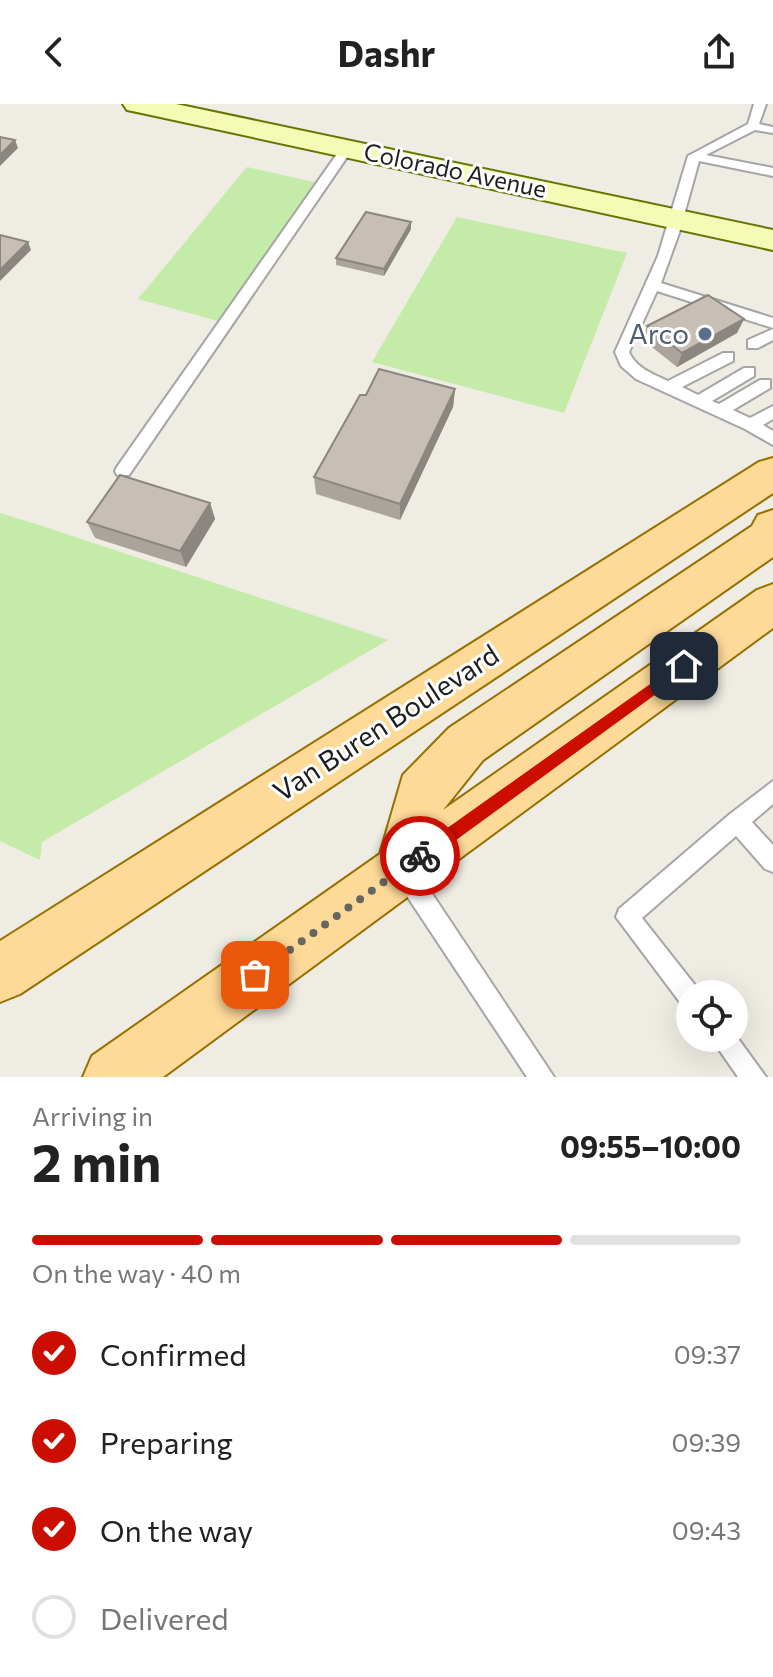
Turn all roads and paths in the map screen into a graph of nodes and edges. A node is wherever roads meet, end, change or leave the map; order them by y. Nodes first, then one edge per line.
1 (137, 104) edge
2 (760, 104) edge
3 (753, 126) junction
4 (773, 130) edge
5 (348, 147) junction
6 (694, 156) junction
7 (773, 172) edge
8 (679, 220) junction
9 (773, 240) edge
10 (656, 286) junction
11 (773, 323) edge
12 (773, 334) edge
13 (753, 344) dead end
14 (728, 357) dead end
15 (749, 372) dead end
16 (765, 384) dead end
17 (669, 387) junction
18 (699, 401) junction
19 (720, 411) junction
20 (773, 412) edge
21 (751, 425) junction
22 (773, 439) edge
23 (123, 471) dead end
24 (773, 473) edge
25 (773, 527) edge
26 (773, 603) edge
27 (773, 791) edge
28 (737, 821) junction
29 (773, 861) edge
30 (403, 869) junction
31 (0, 974) edge
32 (677, 980) edge
33 (734, 1052) edge
34 (113, 1077) edge
35 (542, 1077) edge
36 (754, 1077) edge

1 - 5 street, Colorado Avenue
2 - 3 lane
3 - 4 lane
3 - 6 lane
5 - 8 street, Colorado Avenue
5 - 23 lane
6 - 7 lane
6 - 8 lane
8 - 9 street, Colorado Avenue
8 - 10 lane
10 - 11 lane
10 - 17 lane
12 - 13 lane
14 - 17 lane
15 - 18 lane
16 - 19 lane
17 - 18 lane
18 - 19 lane
19 - 21 lane
20 - 21 lane
21 - 22 lane
24 - 31 main road, Van Buren Boulevard
25 - 30 main road
26 - 30 main road
27 - 28 lane
28 - 29 lane
28 - 32 lane
30 - 34 main road
30 - 35 lane
33 - 36 lane

